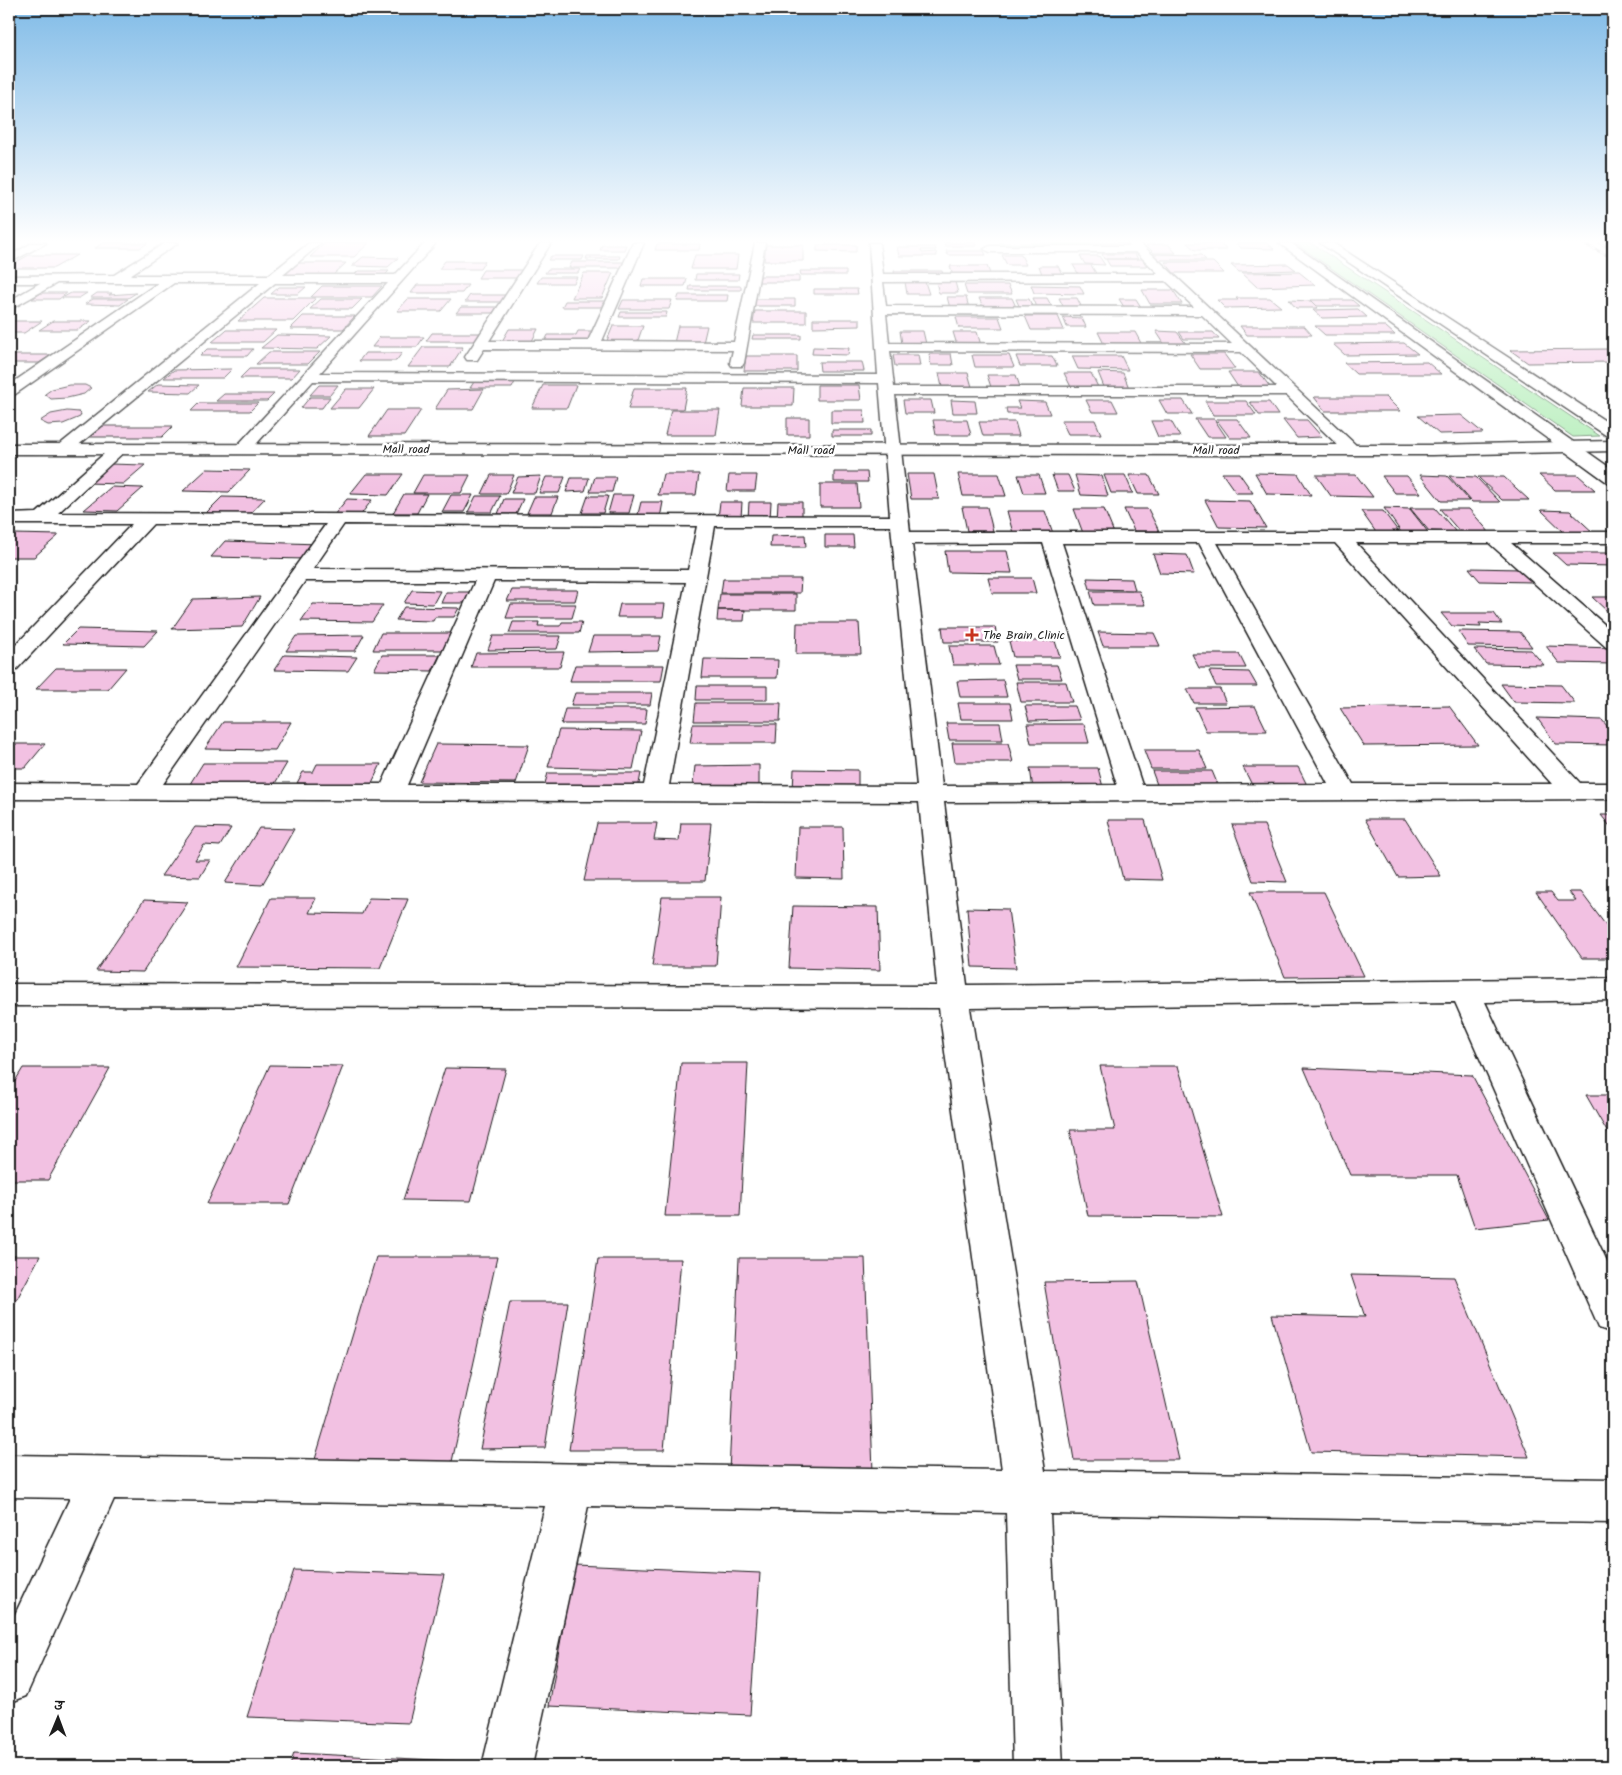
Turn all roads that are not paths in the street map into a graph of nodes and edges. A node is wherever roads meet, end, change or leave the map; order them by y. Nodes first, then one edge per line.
1 (105, 326) edge
2 (214, 326) edge
3 (355, 326) edge
4 (492, 326) edge
5 (602, 326) edge
6 (744, 326) edge
7 (881, 326) edge
8 (1220, 326) edge
9 (1400, 326) edge
10 (1451, 326) edge
11 (480, 345) junction
12 (593, 346) junction
13 (740, 346) junction
14 (883, 347) junction
15 (1244, 348) junction
16 (308, 377) junction
17 (459, 378) junction
18 (734, 379) junction
19 (886, 385) junction
20 (1289, 391) junction
21 (9, 392) edge
22 (1613, 433) edge
23 (1613, 446) edge
24 (1572, 448) junction
25 (9, 449) edge
26 (64, 449) junction
27 (119, 449) junction
28 (243, 449) junction
29 (1352, 450) junction
30 (892, 451) junction
31 (1613, 478) edge
32 (42, 518) junction
33 (148, 518) junction
34 (9, 519) edge
35 (339, 519) junction
36 (707, 521) junction
37 (901, 530) junction
38 (1494, 537) junction
39 (1613, 537) edge
40 (1051, 538) junction
41 (1205, 538) junction
42 (1341, 538) junction
43 (301, 575) junction
44 (487, 576) junction
45 (697, 576) junction
46 (1613, 643) edge
47 (9, 664) edge
48 (9, 790) edge
49 (146, 791) junction
50 (1573, 791) junction
51 (1613, 791) edge
52 (391, 792) junction
53 (1345, 792) junction
54 (655, 793) junction
55 (1132, 793) junction
56 (930, 794) junction
57 (1613, 989) edge
58 (1465, 991) junction
59 (9, 995) edge
60 (953, 997) junction
61 (1613, 1315) edge
62 (9, 1476) edge
63 (102, 1477) junction
64 (572, 1485) junction
65 (1027, 1492) junction
66 (1613, 1501) edge
67 (9, 1679) edge
68 (508, 1766) edge
69 (1038, 1766) edge

1 - 21 street
2 - 26 street
3 - 16 street
4 - 11 street
5 - 12 street
6 - 13 street
7 - 14 street
8 - 15 street
9 - 24 street
10 - 22 street
11 - 12 street
11 - 17 street
12 - 13 street
13 - 18 street
14 - 15 street
14 - 19 street
15 - 20 street
16 - 17 street
16 - 28 street
17 - 18 street
18 - 19 street
19 - 20 street
19 - 30 street
20 - 29 street
23 - 24 street, Mall road
24 - 29 street, Mall road
24 - 31 street
25 - 26 street, Mall road
26 - 27 street, Mall road
27 - 28 street, Mall road
27 - 32 street
28 - 30 street, Mall road
29 - 30 street, Mall road
30 - 37 street
32 - 33 street
32 - 34 street
33 - 35 street
33 - 47 street
35 - 36 street
35 - 43 street
36 - 37 street
36 - 45 street
37 - 40 street
37 - 56 street
38 - 39 street
38 - 42 street
38 - 46 street
40 - 41 street
40 - 55 street
41 - 42 street
41 - 53 street
42 - 50 street
43 - 44 street
43 - 49 street
44 - 45 street
44 - 52 street
45 - 54 street
48 - 49 street
49 - 52 street
50 - 51 street
50 - 53 street
52 - 54 street
53 - 55 street
54 - 56 street
55 - 56 street
56 - 60 street
57 - 58 street
58 - 60 street
58 - 61 street
59 - 60 street
60 - 65 street
62 - 63 street
63 - 64 street
63 - 67 street
64 - 65 street
64 - 68 street
65 - 66 street
65 - 69 street

